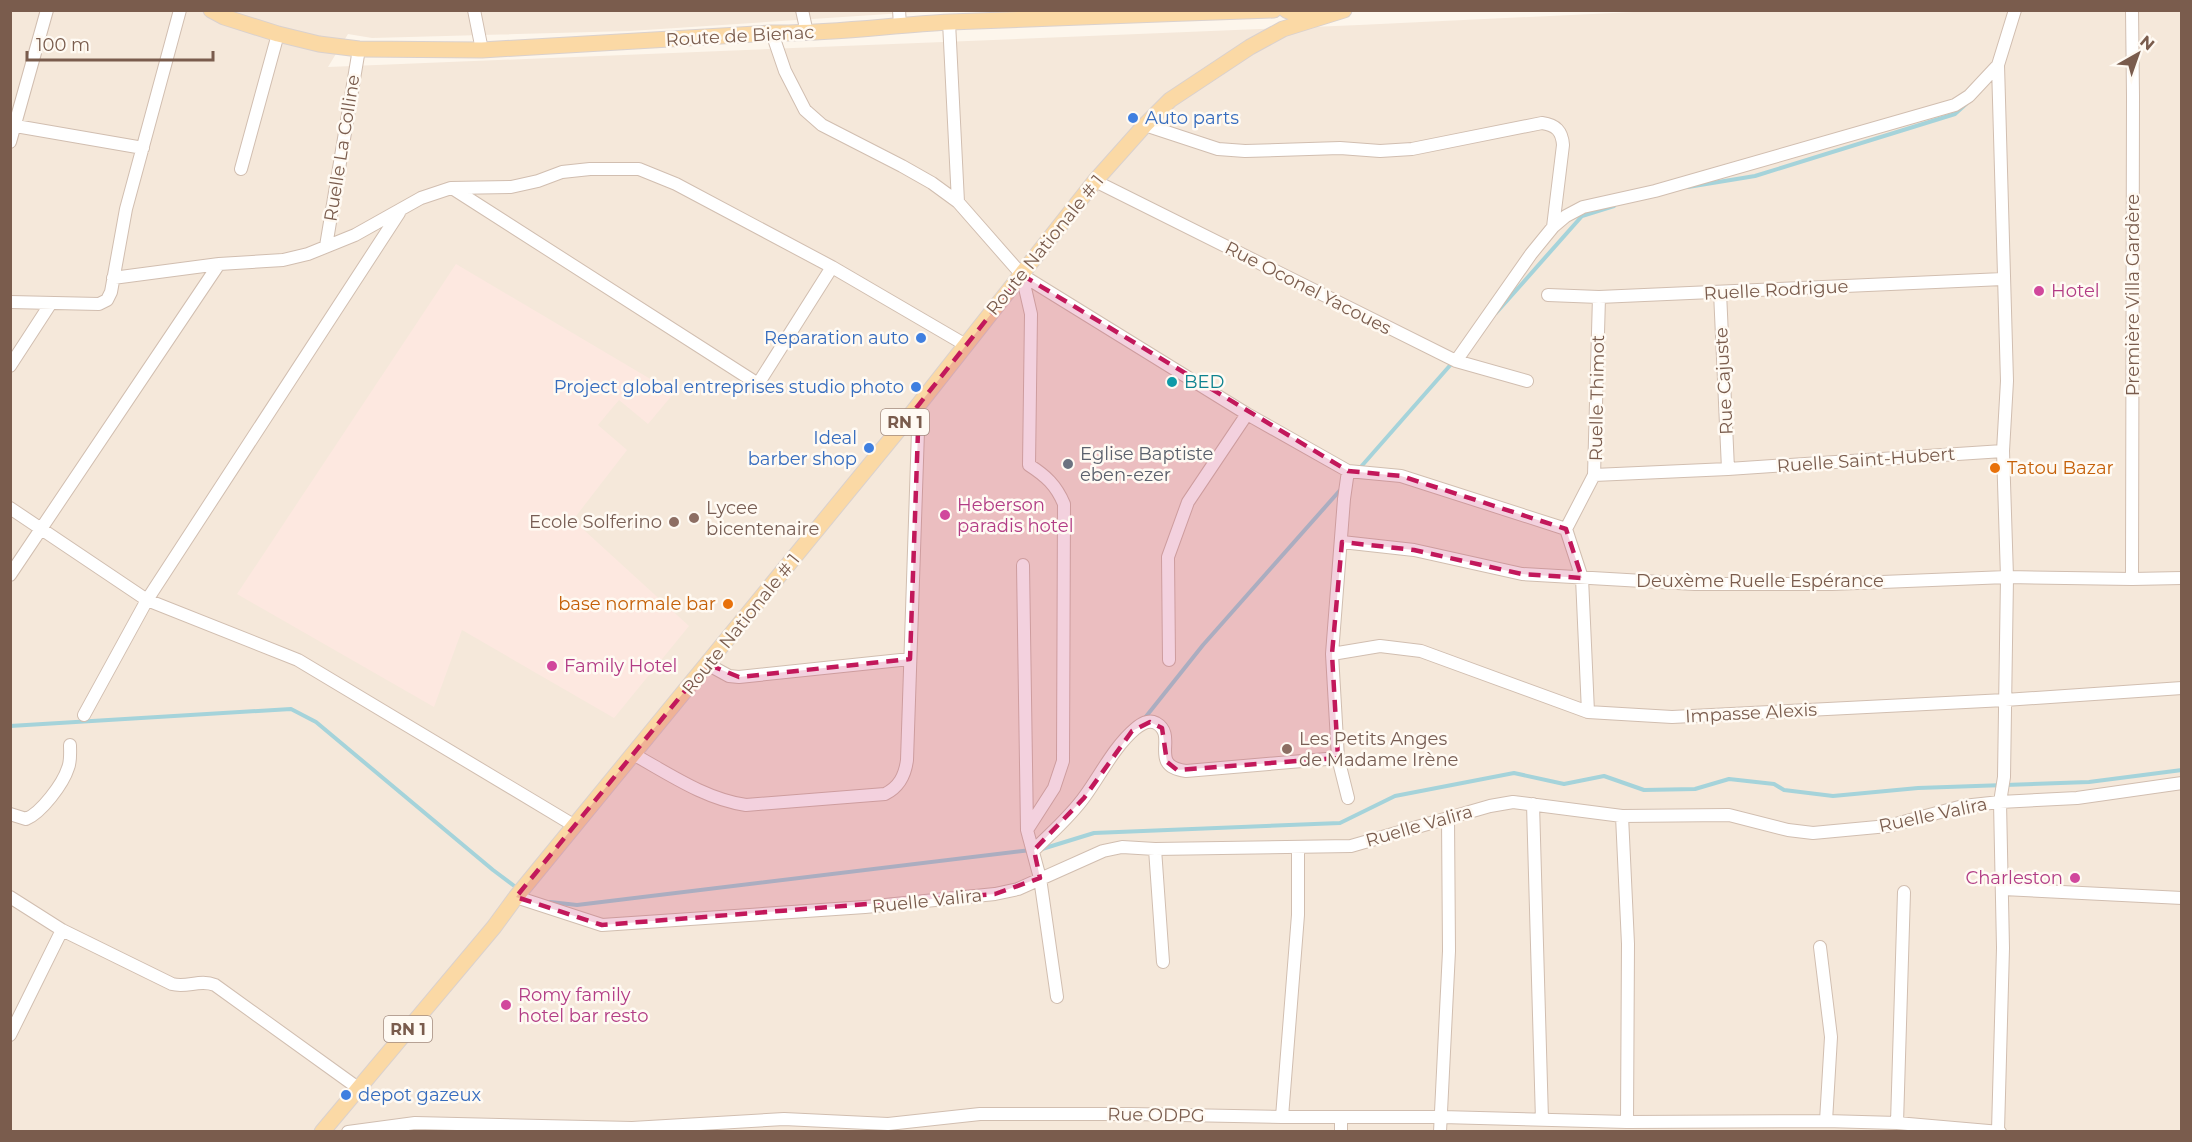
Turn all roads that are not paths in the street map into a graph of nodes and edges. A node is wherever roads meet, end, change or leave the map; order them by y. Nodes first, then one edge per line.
1 (48, 10) edge
2 (180, 10) edge
3 (474, 10) edge
4 (802, 10) edge
5 (1274, 10) edge
6 (1286, 10) edge
7 (1344, 10) edge
8 (2015, 10) edge
9 (2132, 10) edge
10 (1214, 11) edge
11 (220, 13) edge
12 (1030, 14) edge
13 (900, 18) edge
14 (1311, 20) junction
15 (949, 22) junction
16 (772, 33) junction
17 (807, 33) junction
18 (278, 34) junction
19 (358, 50) junction
20 (482, 50) junction
21 (1998, 66) junction
22 (13, 125) edge
23 (1145, 125) junction
24 (10, 142) edge
25 (143, 148) junction
26 (241, 169) dead end
27 (1095, 181) junction
28 (451, 188) junction
29 (958, 202) junction
30 (401, 209) junction
31 (1553, 227) junction
32 (326, 246) junction
33 (219, 264) junction
34 (832, 267) junction
35 (1022, 275) junction
36 (113, 278) junction
37 (2004, 279) junction
38 (1720, 292) junction
39 (1548, 295) dead end
40 (1599, 297) junction
41 (10, 302) edge
42 (51, 303) junction
43 (964, 344) junction
44 (1456, 361) junction
45 (10, 366) edge
46 (1527, 381) dead end
47 (1247, 414) junction
48 (909, 417) junction
49 (2003, 451) junction
50 (1728, 469) junction
51 (1348, 471) junction
52 (1594, 475) junction
53 (10, 508) edge
54 (40, 529) junction
55 (1566, 529) junction
56 (1342, 542) junction
57 (1023, 565) dead end
58 (10, 575) edge
59 (2007, 577) junction
60 (1582, 578) junction
61 (2181, 578) edge
62 (2132, 579) junction
63 (147, 600) junction
64 (1332, 654) junction
65 (910, 659) junction
66 (1169, 660) dead end
67 (707, 664) junction
68 (2181, 688) edge
69 (2005, 700) junction
70 (1588, 712) junction
71 (84, 715) dead end
72 (70, 745) dead end
73 (633, 754) junction
74 (1338, 758) junction
75 (2181, 783) edge
76 (1348, 798) dead end
77 (2000, 802) junction
78 (1533, 804) junction
79 (10, 814) edge
80 (1622, 816) junction
81 (1449, 818) junction
82 (575, 826) junction
83 (1027, 830) junction
84 (1298, 848) junction
85 (1155, 849) junction
86 (1034, 850) junction
87 (1040, 878) junction
88 (2003, 889) junction
89 (1904, 892) dead end
90 (10, 897) edge
91 (516, 897) junction
92 (2181, 898) edge
93 (62, 930) junction
94 (1820, 947) dead end
95 (1163, 962) dead end
96 (1057, 997) dead end
97 (10, 1035) edge
98 (358, 1088) junction
99 (1282, 1117) junction
100 (1341, 1117) junction
101 (1442, 1117) junction
102 (1474, 1118) junction
103 (1542, 1120) junction
104 (1826, 1121) junction
105 (1627, 1122) junction
106 (1897, 1124) junction
107 (784, 1125) edge
108 (415, 1127) edge
109 (1722, 1127) edge
110 (1883, 1127) edge
111 (508, 1128) edge
112 (887, 1128) edge
113 (632, 1130) edge
114 (322, 1131) edge
115 (348, 1131) edge
116 (1341, 1131) edge
117 (1440, 1131) edge
118 (1475, 1131) edge
119 (1999, 1131) edge

1 - 22 street
2 - 25 street
3 - 20 street
4 - 17 street
5 - 10 main road, Route de Bienac
6 - 14 main road
7 - 14 main road, Route Nationale # 1 / RN 1
8 - 21 street
9 - 62 street, Première Villa Gardère
10 - 12 main road, Route de Bienac
11 - 18 main road, Route de Bienac
12 - 15 main road, Route de Bienac
13 - 15 main road, Route de Bienac
13 - 17 main road, Route de Bienac
14 - 23 main road, Route Nationale # 1 / RN 1
15 - 29 street
16 - 17 main road, Route de Bienac
16 - 20 main road, Route de Bienac
16 - 29 street
18 - 19 main road, Route de Bienac
18 - 26 street
19 - 20 main road, Route de Bienac
19 - 32 street, Ruelle La Colline
21 - 31 street
21 - 37 street
22 - 24 street
22 - 25 street
23 - 27 main road, Route Nationale # 1 / RN 1
23 - 31 street
25 - 36 street
27 - 35 main road, Route Nationale # 1 / RN 1
27 - 44 street, Rue Oconel Yacoues
28 - 30 street
28 - 34 street
28 - 34 street
29 - 35 street
30 - 32 street
30 - 63 street
31 - 44 street
32 - 33 street
33 - 36 street
33 - 54 street
34 - 43 street
35 - 43 main road, Route Nationale # 1 / RN 1
35 - 47 street
35 - 83 street
36 - 42 street
37 - 38 street, Ruelle Rodrigue
37 - 49 street
38 - 40 street, Ruelle Rodrigue
38 - 50 street, Rue Cajuste
39 - 40 street, Ruelle Rodrigue
40 - 52 street, Ruelle Thimot
41 - 42 street
42 - 45 street
43 - 48 main road, Route Nationale # 1 / RN 1
44 - 46 street, Rue Oconel Yacoues
47 - 51 street
47 - 66 street
48 - 65 street
48 - 67 main road, Route Nationale # 1 / RN 1
49 - 50 street, Ruelle Saint-Hubert
49 - 59 street
50 - 52 street, Ruelle Saint-Hubert
51 - 55 street
51 - 56 street
52 - 55 street, Ruelle Thimot
53 - 54 street
54 - 58 street
54 - 63 street
55 - 60 street
56 - 60 street, Deuxème Ruelle Espérance
56 - 64 street
57 - 83 street
59 - 60 street, Deuxème Ruelle Espérance
59 - 62 street, Deuxème Ruelle Espérance
59 - 69 street
60 - 70 street
61 - 62 street, Deuxème Ruelle Espérance
63 - 71 street
63 - 82 street
64 - 70 street, Impasse Alexis
64 - 74 street
65 - 67 street
65 - 73 street
67 - 73 main road, Route Nationale # 1 / RN 1
68 - 69 street, Impasse Alexis
69 - 70 street, Impasse Alexis
69 - 77 street
72 - 79 street
73 - 82 main road, Route Nationale # 1 / RN 1
74 - 76 street
74 - 86 street
75 - 77 street
77 - 80 street, Ruelle Valira
77 - 88 street, Ruelle Valira
78 - 80 street, Ruelle Valira
78 - 81 street, Ruelle Valira
78 - 103 street
80 - 105 street
81 - 84 street, Ruelle Valira
81 - 101 street
82 - 91 main road, Route Nationale # 1 / RN 1
83 - 86 street
84 - 85 street, Ruelle Valira
84 - 99 street
85 - 87 street, Ruelle Valira
85 - 95 street
86 - 87 street
87 - 91 street, Ruelle Valira
87 - 96 street
88 - 92 street
88 - 119 street, Ruelle Valira
89 - 106 street
90 - 93 street
91 - 98 main road, Route Nationale # 1 / RN 1
93 - 97 street
93 - 98 street
94 - 104 street
98 - 114 main road, Route Nationale # 1 / RN 1
99 - 100 street, Rue ODPG
99 - 112 street, Rue ODPG
100 - 101 street, Rue ODPG
100 - 116 street
101 - 102 street, Rue ODPG
101 - 117 street
102 - 103 street, Rue ODPG
102 - 118 street
103 - 105 street, Rue ODPG
104 - 109 street, Rue ODPG
104 - 110 street, Rue ODPG
105 - 109 street, Rue ODPG
106 - 110 street, Rue ODPG
106 - 119 street, Rue ODPG
107 - 112 street, Rue ODPG
107 - 113 street, Rue ODPG
108 - 111 street, Rue ODPG
108 - 115 street, Rue ODPG
111 - 113 street, Rue ODPG

